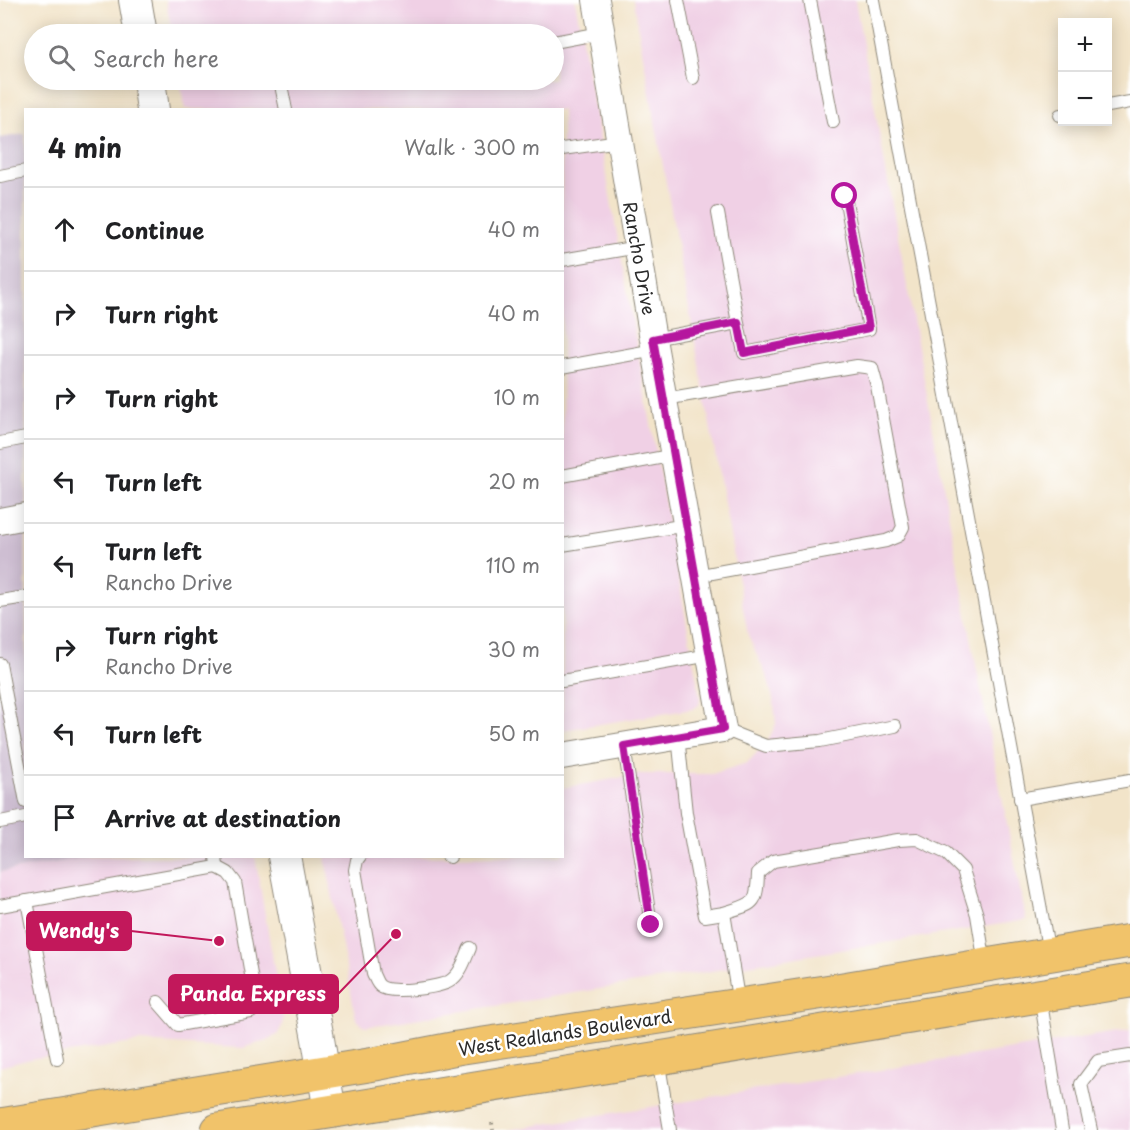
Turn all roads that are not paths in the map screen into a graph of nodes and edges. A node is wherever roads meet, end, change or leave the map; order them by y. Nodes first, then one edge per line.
1 (135, 0) edge
2 (596, 0) edge
3 (678, 0) edge
4 (810, 0) edge
5 (873, 0) edge
6 (139, 24) edge
7 (602, 33) junction
8 (564, 40) edge
9 (693, 78) dead end
10 (150, 90) edge
11 (282, 90) edge
12 (1130, 102) edge
13 (1112, 105) edge
14 (153, 108) edge
15 (286, 108) edge
16 (833, 122) dead end
17 (620, 141) junction
18 (564, 149) edge
19 (24, 171) edge
20 (0, 176) edge
21 (845, 196) dead end
22 (718, 213) dead end
23 (638, 247) junction
24 (564, 260) edge
25 (738, 322) junction
26 (654, 345) junction
27 (564, 367) edge
28 (665, 399) junction
29 (24, 438) edge
30 (0, 443) edge
31 (675, 455) junction
32 (564, 476) edge
33 (24, 516) edge
34 (0, 521) edge
35 (687, 525) junction
36 (564, 545) edge
37 (696, 576) junction
38 (24, 597) edge
39 (0, 602) edge
40 (710, 655) junction
41 (0, 664) edge
42 (564, 681) edge
43 (895, 726) dead end
44 (723, 729) junction
45 (678, 736) junction
46 (624, 746) junction
47 (564, 756) edge
48 (1130, 780) edge
49 (24, 791) edge
50 (1020, 799) junction
51 (24, 817) edge
52 (0, 822) edge
53 (284, 858) edge
54 (359, 858) edge
55 (217, 862) edge
56 (27, 901) junction
57 (0, 906) edge
58 (724, 913) junction
59 (651, 925) dead end
60 (1130, 941) edge
61 (470, 948) dead end
62 (1049, 955) junction
63 (985, 965) junction
64 (1130, 981) edge
65 (831, 991) junction
66 (1040, 996) junction
67 (158, 1002) dead end
68 (739, 1006) junction
69 (890, 1020) junction
70 (1130, 1056) edge
71 (658, 1057) junction
72 (57, 1059) dead end
73 (324, 1072) junction
74 (331, 1121) edge
75 (0, 1125) edge
76 (218, 1130) edge
77 (670, 1130) edge
78 (1062, 1130) edge
79 (1091, 1130) edge

1 - 6 street
2 - 7 street, Rancho Drive
3 - 9 lane
4 - 16 lane
5 - 50 lane
7 - 8 lane
7 - 17 street, Rancho Drive
10 - 14 street
11 - 15 lane
12 - 13 lane
17 - 18 lane
17 - 23 street, Rancho Drive
19 - 20 lane
21 - 25 lane
22 - 25 lane
23 - 24 lane
23 - 26 street, Rancho Drive
25 - 26 lane
26 - 27 lane
26 - 28 street, Rancho Drive
28 - 31 street, Rancho Drive
28 - 37 lane
29 - 30 lane
31 - 32 lane
31 - 35 street, Rancho Drive
33 - 34 street
35 - 36 lane
35 - 37 street, Rancho Drive
37 - 40 street, Rancho Drive
38 - 39 lane
40 - 42 lane
40 - 44 street, Rancho Drive
41 - 49 lane
43 - 44 lane
44 - 45 street
45 - 46 street
45 - 58 lane
46 - 47 street
46 - 59 lane
48 - 50 lane
50 - 62 lane
51 - 52 lane
53 - 73 street
54 - 61 lane
55 - 56 lane
55 - 67 lane
56 - 57 lane
56 - 72 lane
58 - 63 lane
58 - 68 lane
60 - 62 main road, West Redlands Boulevard
62 - 63 main road, West Redlands Boulevard
62 - 69 main road
63 - 65 main road, West Redlands Boulevard
64 - 66 main road
65 - 68 main road, West Redlands Boulevard
65 - 71 main road
66 - 69 main road
66 - 78 lane
68 - 73 main road, West Redlands Boulevard
69 - 71 main road
70 - 79 lane
71 - 74 main road
71 - 77 lane
73 - 74 street
73 - 75 main road, West Redlands Boulevard
74 - 76 main road

